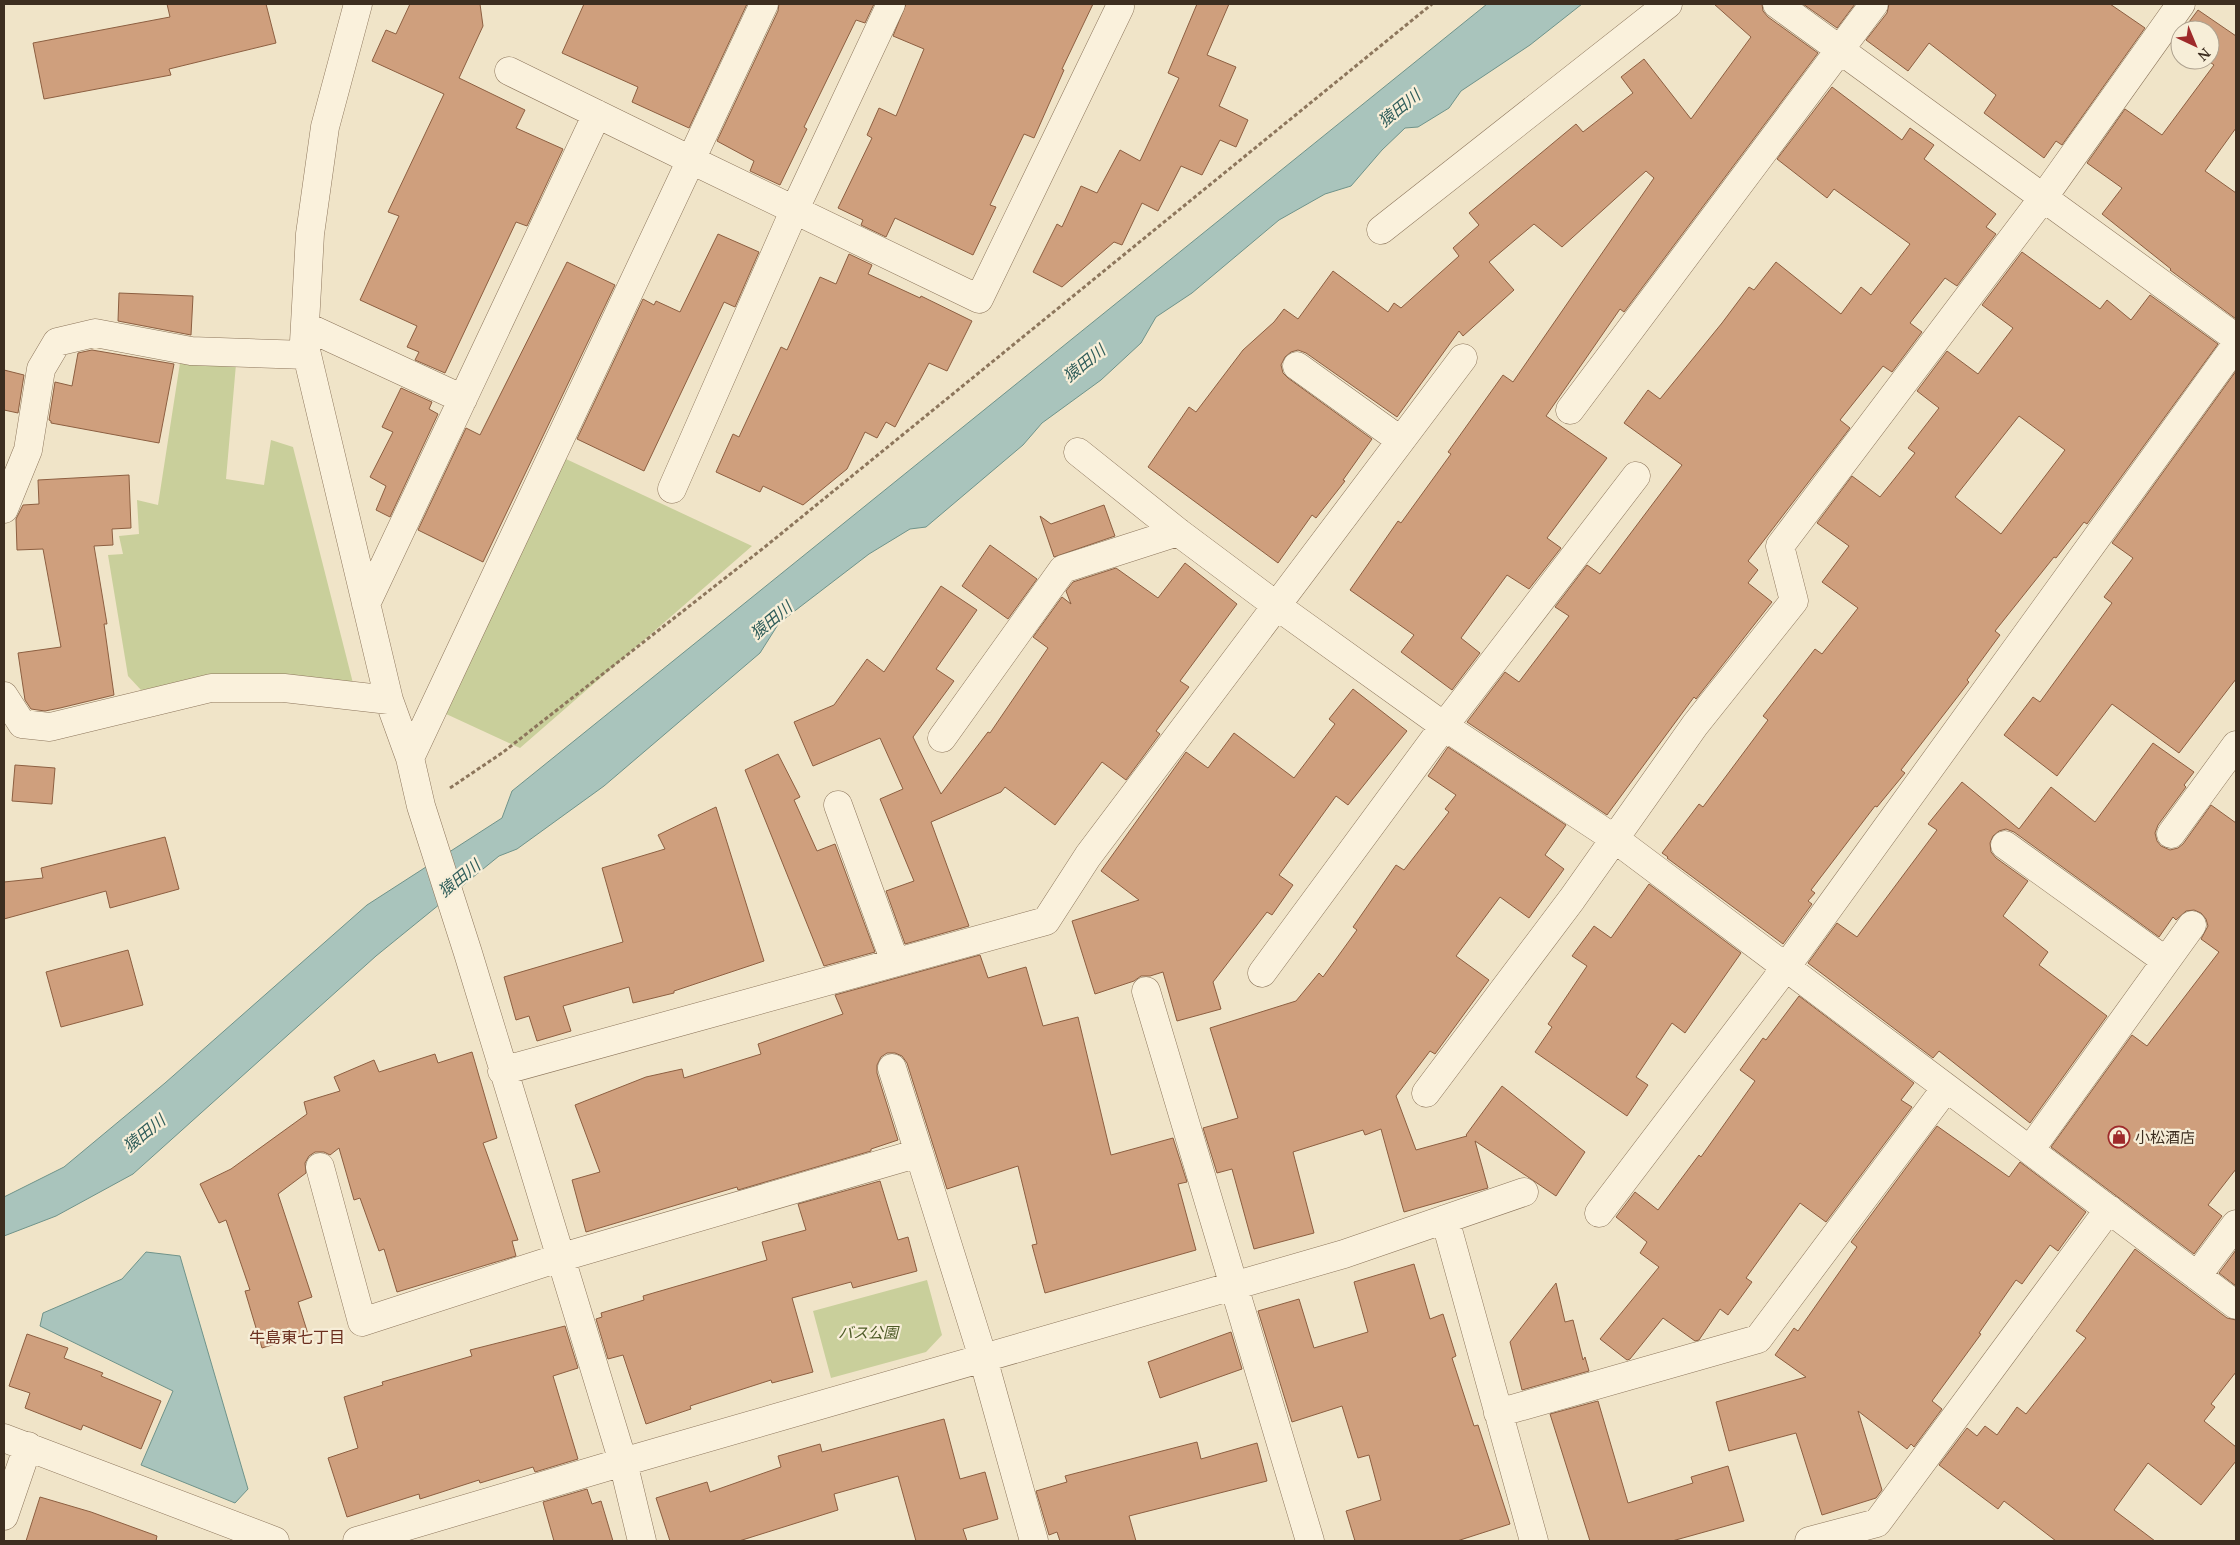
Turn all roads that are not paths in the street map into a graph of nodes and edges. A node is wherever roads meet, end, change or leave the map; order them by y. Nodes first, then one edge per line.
1 (358, 4) edge
2 (764, 4) edge
3 (891, 4) edge
4 (1668, 4) edge
5 (1777, 4) edge
6 (1874, 4) edge
7 (2181, 4) edge
8 (1120, 6) dead end
9 (1839, 51) junction
10 (509, 71) dead end
11 (597, 114) junction
12 (691, 160) junction
13 (2043, 198) junction
14 (794, 211) junction
15 (1380, 230) dead end
16 (305, 326) junction
17 (2236, 338) edge
18 (2236, 345) edge
19 (307, 355) junction
20 (1463, 358) dead end
21 (1297, 366) dead end
22 (463, 399) junction
23 (1570, 410) dead end
24 (1400, 440) junction
25 (1078, 452) dead end
26 (1636, 476) dead end
27 (672, 490) dead end
28 (4, 509) edge
29 (1178, 532) junction
30 (366, 604) junction
31 (1277, 606) junction
32 (4, 696) edge
33 (389, 700) junction
34 (1444, 726) junction
35 (942, 738) dead end
36 (2236, 746) edge
37 (410, 758) junction
38 (838, 806) dead end
39 (2170, 834) dead end
40 (1615, 839) junction
41 (2005, 845) dead end
42 (2192, 925) dead end
43 (2166, 961) junction
44 (895, 962) junction
45 (1786, 967) junction
46 (1262, 973) dead end
47 (1146, 991) dead end
48 (892, 1068) dead end
49 (502, 1071) junction
50 (1946, 1088) junction
51 (1426, 1093) dead end
52 (2030, 1150) junction
53 (919, 1153) junction
54 (320, 1167) dead end
55 (1524, 1192) dead end
56 (2109, 1209) junction
57 (1599, 1213) dead end
58 (1445, 1219) junction
59 (2236, 1224) edge
60 (559, 1258) junction
61 (2198, 1276) junction
62 (1234, 1285) junction
63 (2236, 1305) edge
64 (983, 1358) junction
65 (1498, 1412) junction
66 (16, 1442) edge
67 (623, 1462) junction
68 (4, 1516) edge
69 (275, 1541) edge
70 (357, 1541) edge
71 (642, 1541) edge
72 (1034, 1541) edge
73 (1310, 1541) edge
74 (1534, 1541) edge
75 (1809, 1541) edge

1 - 16 street
2 - 12 street
3 - 14 street
4 - 15 street
5 - 9 street
6 - 9 street
7 - 13 street
8 - 14 street
9 - 13 street
9 - 23 street
10 - 11 street
11 - 12 street
11 - 22 street
12 - 14 street
12 - 37 street
13 - 17 street
13 - 40 street
14 - 27 street
16 - 19 street
16 - 22 street
18 - 45 street
19 - 28 street
19 - 30 street
20 - 24 street
21 - 24 street
22 - 30 street
24 - 31 street
25 - 29 street
26 - 34 street
29 - 31 street
29 - 35 street
30 - 33 street
31 - 34 street
31 - 44 street
32 - 33 street
33 - 37 street
34 - 40 street
34 - 46 street
36 - 39 street
37 - 49 street
38 - 44 street
40 - 45 street
40 - 51 street
41 - 43 street
42 - 43 street
43 - 52 street
44 - 49 street
45 - 50 street
45 - 57 street
47 - 62 street
48 - 53 street
49 - 60 street
50 - 52 street
50 - 65 street
52 - 56 street
53 - 60 street
53 - 64 street
54 - 60 street
55 - 58 street
56 - 61 street
56 - 75 street
58 - 62 street
58 - 65 street
59 - 61 street
60 - 67 street
61 - 63 street
62 - 64 street
62 - 73 street
64 - 67 street
64 - 72 street
65 - 74 street
66 - 68 street
66 - 69 street
67 - 70 street
67 - 71 street

